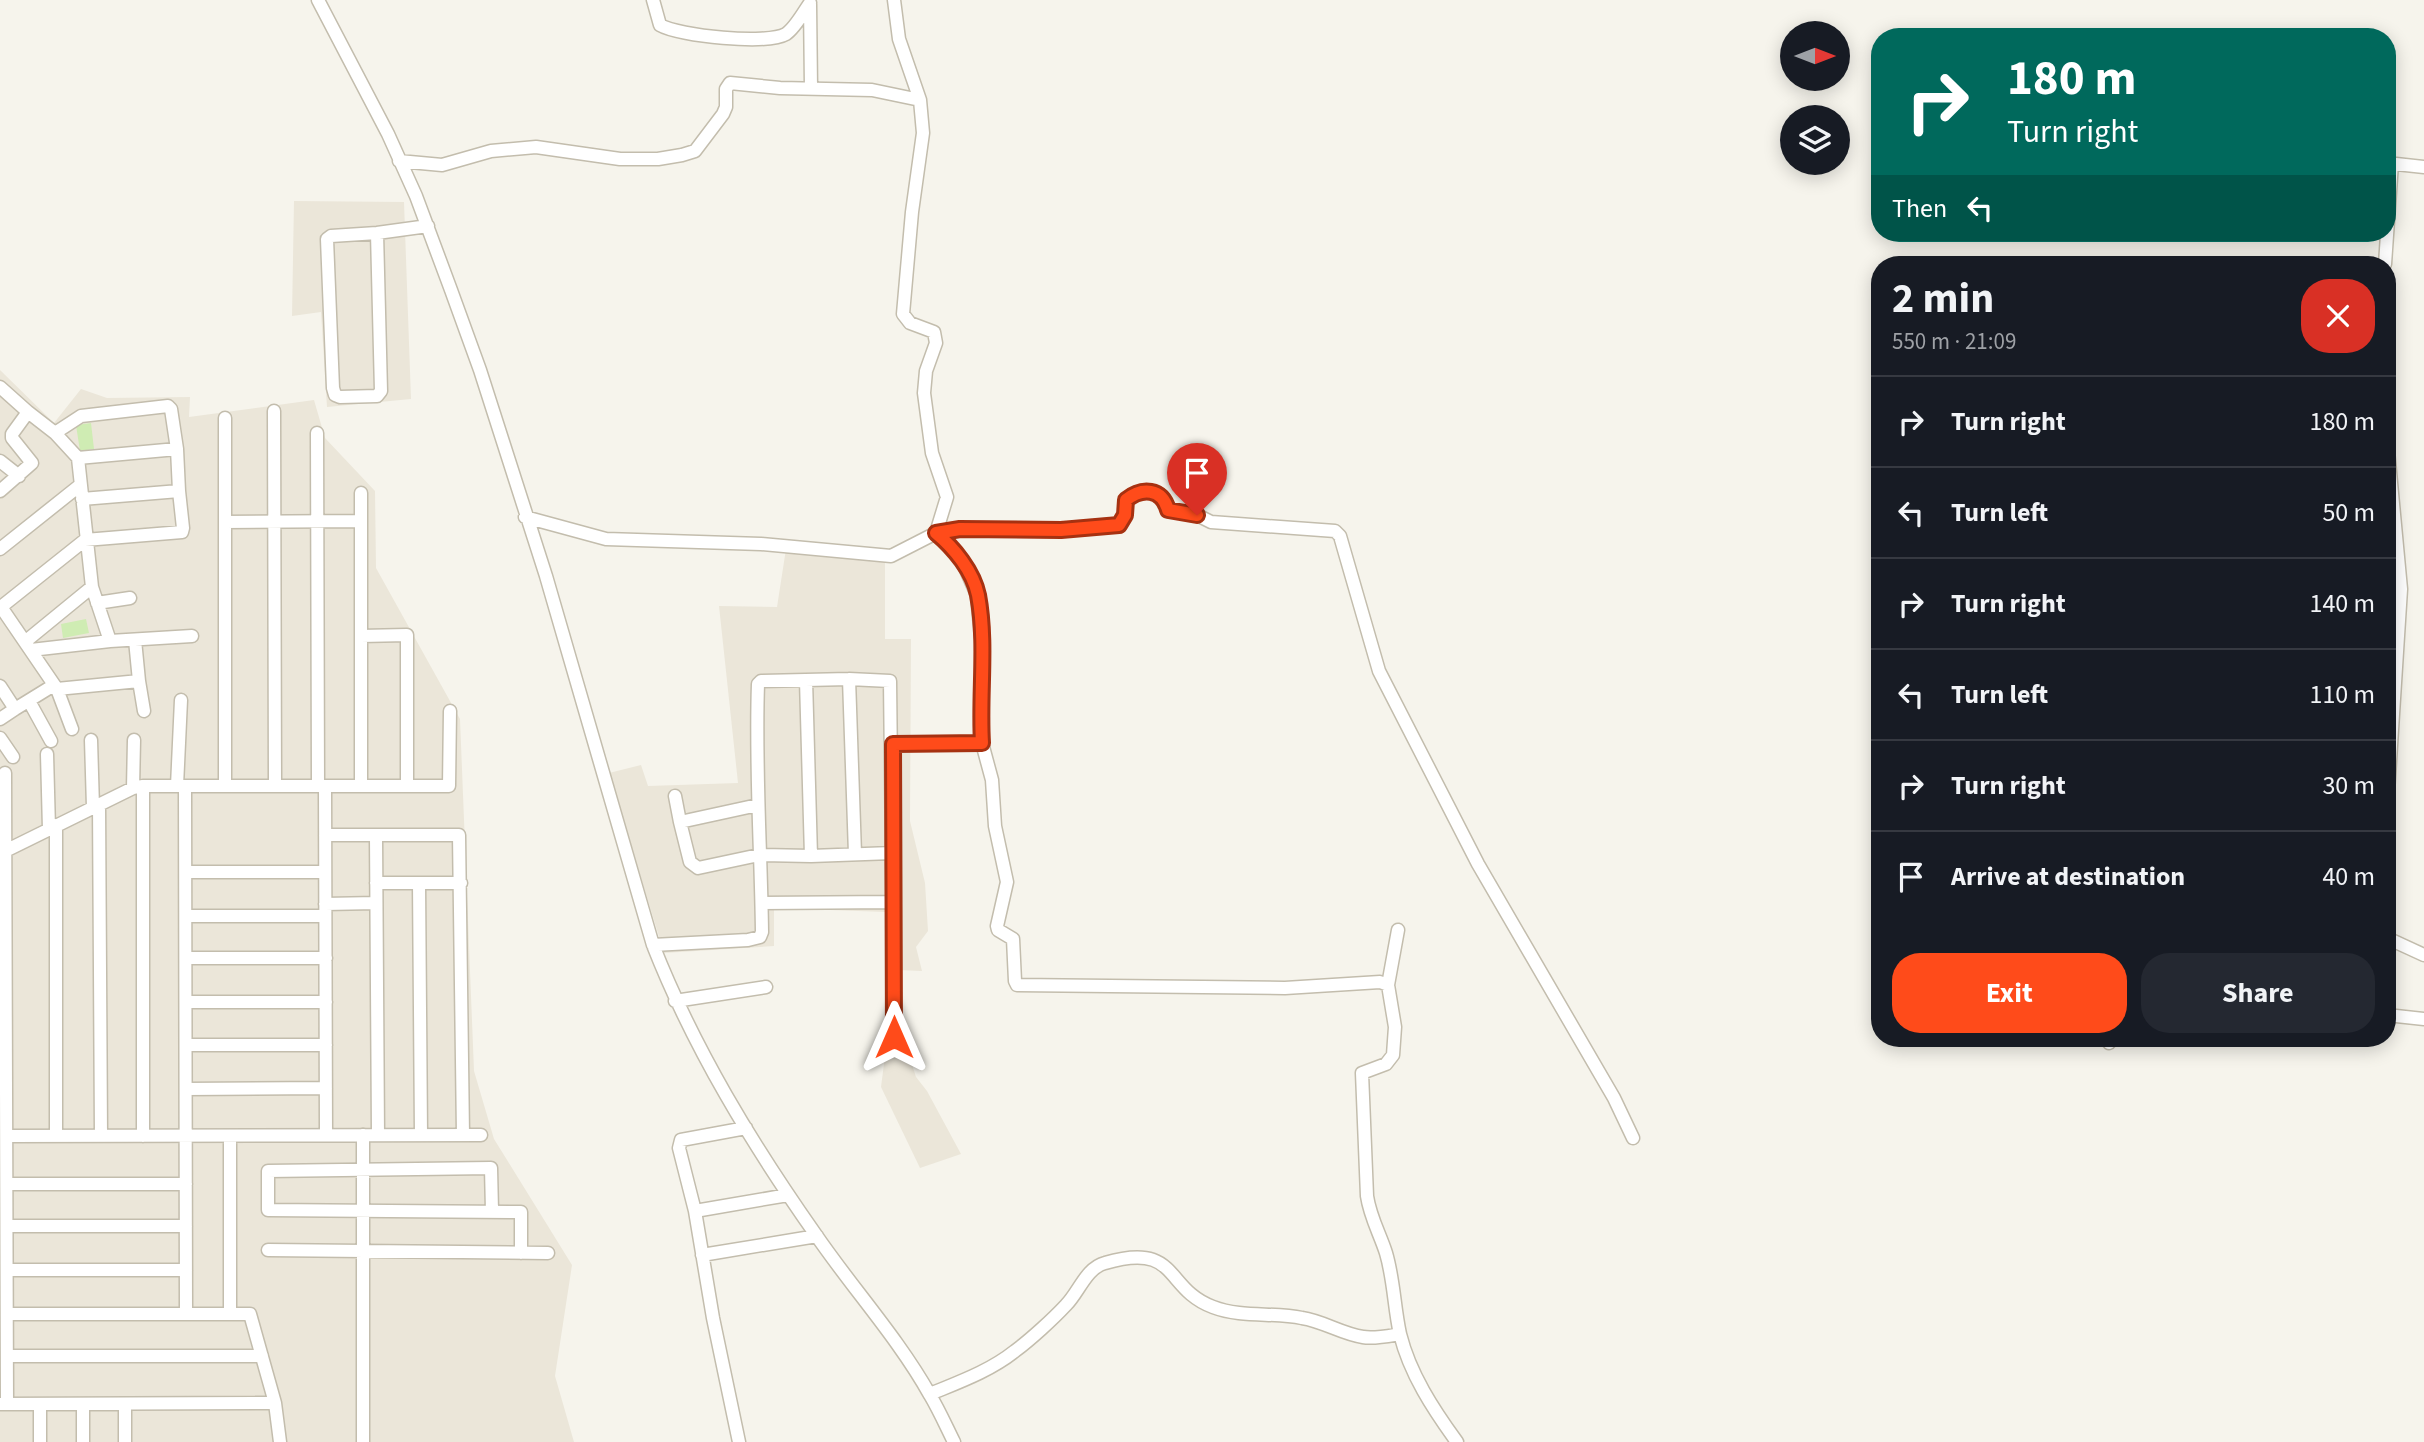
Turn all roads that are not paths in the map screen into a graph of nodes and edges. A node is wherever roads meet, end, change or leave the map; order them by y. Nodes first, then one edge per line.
1 (318, 0) edge
2 (655, 0) edge
3 (894, 0) edge
4 (811, 88) junction
5 (920, 100) junction
6 (399, 161) junction
7 (2396, 164) edge
8 (2424, 167) edge
9 (428, 226) junction
10 (377, 233) junction
11 (0, 387) edge
12 (274, 411) dead end
13 (28, 412) junction
14 (225, 418) dead end
15 (55, 433) junction
16 (317, 433) dead end
17 (177, 449) junction
18 (78, 458) junction
19 (0, 461) edge
20 (19, 476) junction
21 (79, 486) junction
22 (180, 491) junction
23 (0, 492) edge
24 (361, 493) dead end
25 (82, 499) junction
26 (525, 517) junction
27 (275, 521) junction
28 (317, 521) junction
29 (361, 521) junction
30 (225, 522) junction
31 (936, 533) junction
32 (2396, 536) edge
33 (85, 540) junction
34 (2, 545) edge
35 (92, 587) junction
36 (130, 598) dead end
37 (97, 603) junction
38 (1, 608) edge
39 (192, 636) dead end
40 (361, 636) junction
41 (135, 640) junction
42 (110, 641) junction
43 (29, 646) junction
44 (2396, 667) edge
45 (849, 679) junction
46 (806, 680) junction
47 (139, 681) junction
48 (0, 686) edge
49 (56, 687) junction
50 (181, 700) dead end
51 (29, 701) junction
52 (15, 709) junction
53 (144, 711) dead end
54 (450, 711) dead end
55 (0, 719) edge
56 (72, 729) dead end
57 (0, 738) edge
58 (91, 740) dead end
59 (134, 740) dead end
60 (982, 743) junction
61 (893, 744) junction
62 (13, 757) dead end
63 (5, 773) dead end
64 (407, 785) junction
65 (181, 786) junction
66 (225, 786) junction
67 (275, 786) junction
68 (321, 786) junction
69 (361, 786) junction
70 (138, 787) junction
71 (675, 796) dead end
72 (758, 805) junction
73 (96, 806) junction
74 (680, 822) junction
75 (53, 827) junction
76 (326, 835) junction
77 (376, 836) junction
78 (3, 852) edge
79 (892, 853) junction
80 (855, 854) junction
81 (759, 855) junction
82 (811, 856) junction
83 (186, 872) junction
84 (326, 872) junction
85 (376, 883) junction
86 (419, 883) junction
87 (461, 883) junction
88 (893, 902) junction
89 (376, 903) junction
90 (762, 903) junction
91 (326, 910) junction
92 (186, 916) junction
93 (1398, 930) dead end
94 (2396, 942) edge
95 (653, 945) junction
96 (2424, 955) edge
97 (186, 958) junction
98 (326, 958) junction
99 (1388, 985) junction
100 (766, 987) dead end
101 (186, 1002) junction
102 (326, 1002) junction
103 (675, 1002) junction
104 (2396, 1016) edge
105 (2424, 1019) edge
106 (894, 1037) dead end
107 (186, 1045) junction
108 (326, 1045) junction
109 (186, 1088) junction
110 (326, 1088) junction
111 (4, 1111) edge
112 (746, 1128) junction
113 (326, 1135) junction
114 (363, 1135) junction
115 (378, 1135) junction
116 (421, 1135) junction
117 (463, 1135) junction
118 (481, 1135) dead end
119 (7, 1136) junction
120 (56, 1136) junction
121 (101, 1136) junction
122 (143, 1136) junction
123 (186, 1136) junction
124 (230, 1136) junction
125 (1633, 1138) dead end
126 (4, 1159) edge
127 (363, 1170) junction
128 (7, 1184) junction
129 (186, 1184) junction
130 (788, 1195) junction
131 (4, 1201) edge
132 (363, 1211) junction
133 (492, 1211) junction
134 (695, 1211) junction
135 (7, 1226) junction
136 (186, 1226) junction
137 (817, 1236) junction
138 (4, 1245) edge
139 (268, 1250) dead end
140 (363, 1251) junction
141 (521, 1253) junction
142 (548, 1253) dead end
143 (702, 1255) junction
144 (7, 1270) junction
145 (186, 1270) junction
146 (7, 1314) junction
147 (186, 1314) junction
148 (230, 1314) junction
149 (1400, 1334) junction
150 (5, 1354) edge
151 (262, 1356) junction
152 (930, 1394) junction
153 (275, 1403) junction
154 (4, 1404) edge
155 (40, 1404) junction
156 (83, 1404) junction
157 (125, 1404) junction
158 (40, 1442) edge
159 (83, 1442) edge
160 (125, 1442) edge
161 (280, 1442) edge
162 (363, 1442) edge
163 (739, 1442) edge
164 (954, 1442) edge
165 (1457, 1442) edge

1 - 6 street
2 - 4 street
3 - 5 street
4 - 5 street
4 - 6 street
5 - 31 street
6 - 9 street
7 - 8 street
9 - 10 street
9 - 26 street
10 - 10 street
11 - 13 street
12 - 27 street
13 - 15 street
13 - 20 street
14 - 30 street
15 - 17 street
15 - 18 street
16 - 28 street
17 - 18 street
17 - 22 street
18 - 21 street
19 - 20 street
20 - 23 street
21 - 25 street
21 - 34 street
22 - 25 street
22 - 33 street
24 - 29 street
25 - 33 street
26 - 31 street
26 - 95 street
27 - 28 street
27 - 30 street
27 - 67 street
28 - 29 street
28 - 68 street
29 - 40 street
30 - 66 street
31 - 60 street
31 - 125 street
32 - 44 street
33 - 35 street
33 - 38 street
35 - 37 street
35 - 43 street
36 - 37 street
37 - 42 street
38 - 43 street
39 - 41 street
40 - 64 street
40 - 69 street
41 - 42 street
41 - 47 street
42 - 43 street
43 - 49 street
45 - 46 street
45 - 61 street
45 - 80 street
46 - 72 street
46 - 82 street
47 - 49 street
47 - 53 street
48 - 52 street
49 - 51 street
49 - 56 street
50 - 65 street
51 - 52 street
51 - 75 street
52 - 55 street
54 - 64 street
57 - 62 street
58 - 73 street
59 - 70 street
60 - 61 street
60 - 99 street
61 - 79 street
63 - 78 street
64 - 69 street
65 - 66 street
65 - 70 street
65 - 83 street
66 - 67 street
67 - 68 street
68 - 69 street
68 - 76 street
70 - 73 street
70 - 122 street
71 - 74 street
72 - 74 street
72 - 81 street
73 - 75 street
73 - 121 street
74 - 81 street
75 - 78 street
75 - 120 street
76 - 77 street
76 - 84 street
77 - 85 street
77 - 87 street
78 - 111 street
79 - 80 street
79 - 88 street
80 - 82 street
81 - 82 street
81 - 90 street
83 - 84 street
83 - 92 street
84 - 91 street
85 - 86 street
85 - 89 street
86 - 87 street
86 - 116 street
87 - 117 street
88 - 90 street
88 - 106 street
89 - 91 street
89 - 115 street
90 - 95 street
91 - 92 street
91 - 98 street
92 - 97 street
93 - 99 street
94 - 96 street
95 - 103 street
97 - 98 street
97 - 101 street
98 - 102 street
99 - 149 street
100 - 103 street
101 - 102 street
101 - 107 street
102 - 108 street
103 - 112 street
104 - 105 street
107 - 108 street
107 - 109 street
108 - 110 street
109 - 110 street
109 - 123 street
110 - 113 street
111 - 119 street
112 - 130 street
112 - 134 street
113 - 114 street
113 - 124 street
114 - 115 street
114 - 127 street
115 - 116 street
116 - 117 street
117 - 118 street
119 - 120 street
119 - 126 street
120 - 121 street
121 - 122 street
122 - 123 street
123 - 124 street
123 - 129 street
124 - 148 street
126 - 128 street
127 - 132 street
127 - 132 street
127 - 133 street
128 - 129 street
128 - 131 street
129 - 136 street
130 - 134 street
130 - 137 street
131 - 135 street
132 - 133 street
132 - 140 street
133 - 141 street
134 - 143 street
135 - 136 street
135 - 138 street
136 - 145 street
137 - 143 street
137 - 152 street
138 - 144 street
139 - 140 street
140 - 141 street
140 - 162 street
141 - 142 street
143 - 163 street
144 - 145 street
144 - 146 street
145 - 147 street
146 - 147 street
146 - 150 street
147 - 148 street
148 - 151 street
149 - 152 street
149 - 165 street
150 - 151 street
150 - 154 street
151 - 153 street
152 - 164 street
153 - 157 street
153 - 161 street
154 - 155 street
155 - 156 street
155 - 158 street
156 - 157 street
156 - 159 street
157 - 160 street

